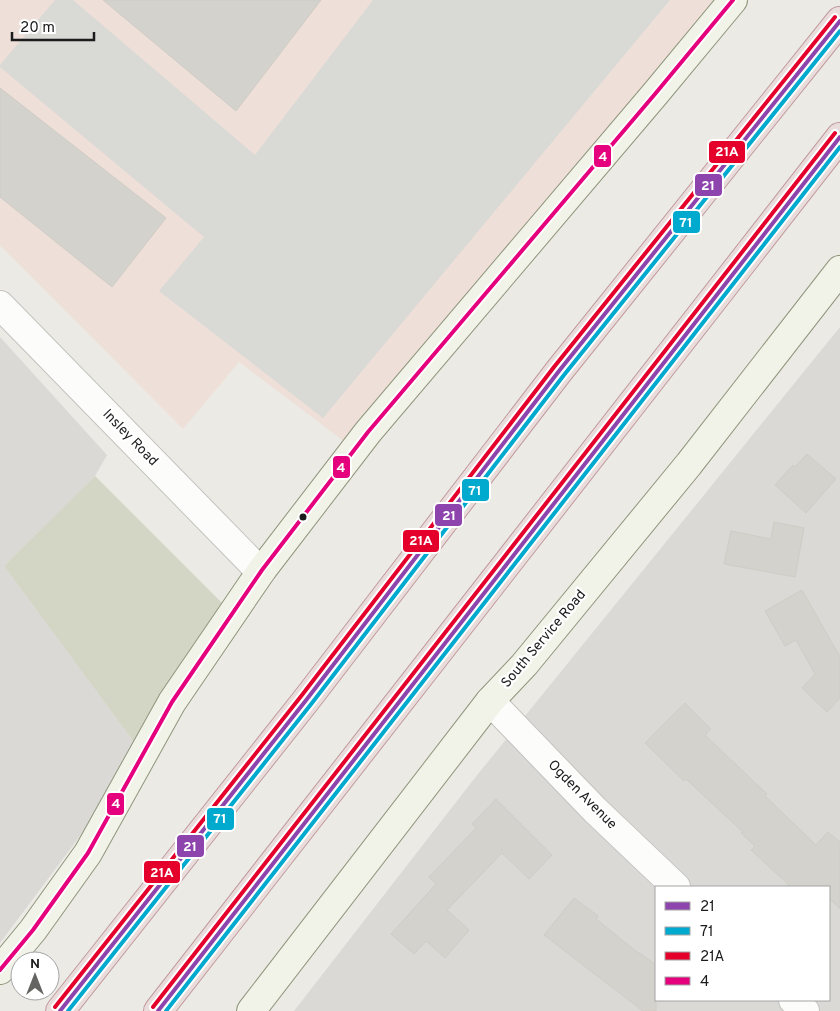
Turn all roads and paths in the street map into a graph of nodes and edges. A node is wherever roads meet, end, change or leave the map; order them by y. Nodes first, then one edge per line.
1 (733, 0) edge
2 (840, 21) edge
3 (840, 137) edge
4 (840, 270) edge
5 (0, 305) edge
6 (262, 570) junction
7 (490, 701) junction
8 (675, 886) edge
9 (2, 963) edge
10 (794, 1001) edge
11 (60, 1011) edge
12 (158, 1011) edge
13 (251, 1011) edge
14 (805, 1011) edge

1 - 6 main road
2 - 11 highway
3 - 12 highway
4 - 7 main road, South Service Road
5 - 6 street, Insley Road
6 - 9 main road
7 - 8 street, Ogden Avenue
7 - 13 main road, South Service Road
10 - 14 street

